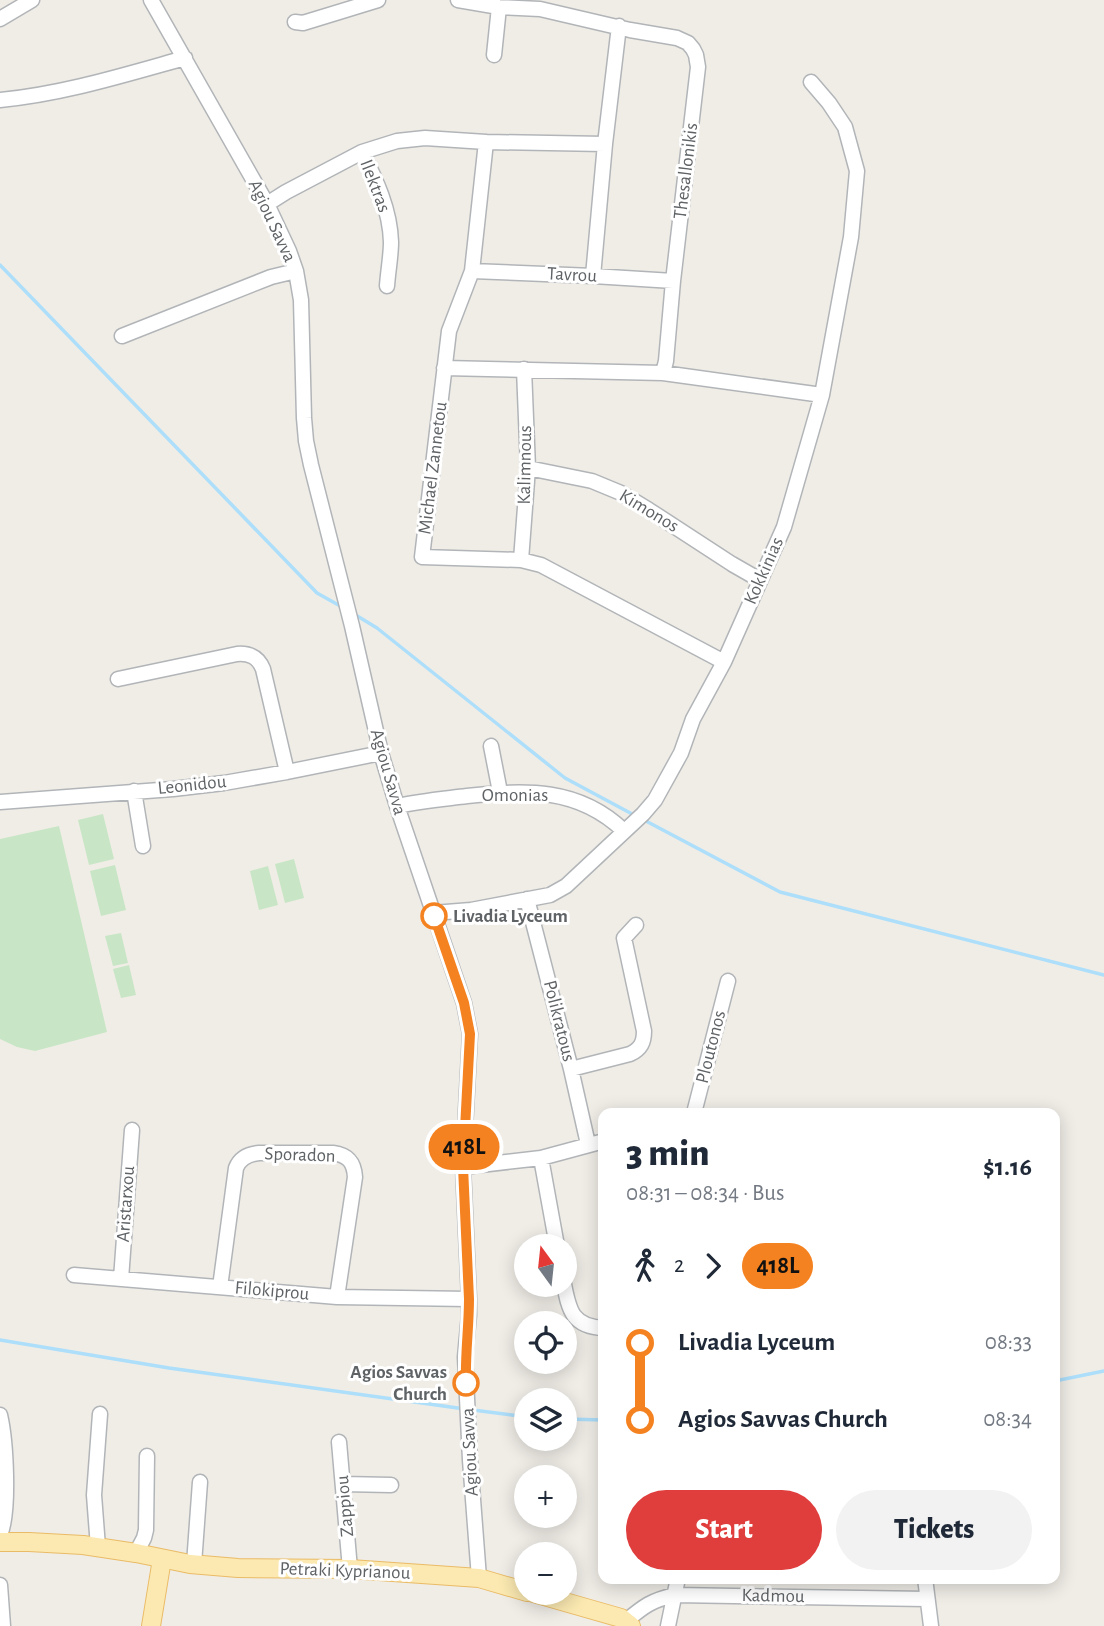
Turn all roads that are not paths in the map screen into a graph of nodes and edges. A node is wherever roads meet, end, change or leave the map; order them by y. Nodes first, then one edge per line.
1 (32, 0) edge
2 (151, 0) edge
3 (379, 0) edge
4 (458, 0) edge
5 (538, 4) edge
6 (499, 7) junction
7 (0, 19) edge
8 (295, 22) dead end
9 (619, 26) junction
10 (494, 54) dead end
11 (185, 58) junction
12 (811, 82) dead end
13 (0, 100) edge
14 (486, 142) junction
15 (605, 144) junction
16 (362, 152) junction
17 (267, 204) junction
18 (296, 271) junction
19 (472, 271) junction
20 (593, 275) junction
21 (673, 281) junction
22 (387, 286) dead end
23 (121, 336) dead end
24 (444, 368) junction
25 (524, 369) junction
26 (663, 373) junction
27 (822, 396) junction
28 (528, 468) junction
29 (521, 560) junction
30 (760, 580) junction
31 (724, 662) junction
32 (118, 679) dead end
33 (491, 746) dead end
34 (381, 753) junction
35 (287, 772) junction
36 (134, 791) junction
37 (500, 792) junction
38 (0, 802) edge
39 (397, 806) junction
40 (627, 828) junction
41 (142, 846) dead end
42 (527, 899) junction
43 (433, 914) junction
44 (636, 925) dead end
45 (728, 981) dead end
46 (571, 1069) junction
47 (695, 1108) edge
48 (132, 1130) dead end
49 (598, 1142) edge
50 (588, 1144) junction
51 (541, 1158) junction
52 (463, 1167) junction
53 (555, 1234) edge
54 (74, 1275) dead end
55 (121, 1279) junction
56 (220, 1286) junction
57 (337, 1297) junction
58 (567, 1297) edge
59 (469, 1299) junction
60 (598, 1328) edge
61 (100, 1414) dead end
62 (0, 1415) edge
63 (339, 1442) dead end
64 (147, 1456) dead end
65 (200, 1482) dead end
66 (343, 1484) junction
67 (391, 1485) dead end
68 (0, 1535) edge
69 (0, 1542) edge
70 (98, 1547) junction
71 (136, 1553) junction
72 (162, 1559) junction
73 (194, 1564) junction
74 (350, 1569) junction
75 (479, 1578) junction
76 (677, 1584) edge
77 (926, 1584) edge
78 (0, 1585) edge
79 (514, 1588) edge
80 (675, 1595) junction
81 (927, 1599) junction
82 (574, 1605) edge
83 (629, 1624) edge
84 (3, 1626) edge
85 (151, 1626) edge
86 (668, 1626) edge
87 (931, 1626) edge

1 - 7 street
2 - 11 street, Agiou Savva
3 - 8 street
4 - 6 street
5 - 6 street
5 - 9 street
6 - 10 street
9 - 15 street
9 - 21 street, Thesallonikis
11 - 13 street
11 - 17 street, Agiou Savva
12 - 27 street, Kokkinias
14 - 15 street
14 - 16 street
14 - 19 street, Michael Zannetou
15 - 20 street
16 - 17 street, Ilektras
16 - 22 street, Ilektras
17 - 18 street, Agiou Savva
18 - 23 street
18 - 34 street, Agiou Savva
19 - 20 street, Tavrou
19 - 24 street, Michael Zannetou
20 - 21 street, Tavrou
21 - 26 street, Thesallonikis
24 - 25 street
24 - 29 street, Michael Zannetou
25 - 26 street
25 - 28 street, Kalimnous
26 - 27 street
27 - 30 street, Kokkinias
28 - 29 street, Kalimnous
28 - 30 street, Kimonos
29 - 31 street, Michael Zannetou
30 - 31 street, Kokkinias
31 - 40 street, Kokkinias
32 - 35 street
33 - 37 street
34 - 35 street, Leonidou
34 - 39 street, Agiou Savva
35 - 36 street, Leonidou
36 - 38 street, Leonidou
36 - 41 street
37 - 39 street, Omonias
37 - 40 street, Omonias
39 - 43 street, Agiou Savva
40 - 42 street, Kokkinias
42 - 43 street, Kokkinias
42 - 46 street, Polikratous
43 - 52 street, Agiou Savva
44 - 46 street
45 - 47 street, Ploutonos
46 - 50 street, Polikratous
48 - 55 street, Aristarxou
49 - 50 street
50 - 51 street
51 - 52 street
51 - 53 street
52 - 59 street, Agiou Savva
54 - 55 street, Filokiprou
55 - 56 street, Filokiprou
56 - 57 street, Filokiprou
56 - 57 street, Sporadon
57 - 59 street, Filokiprou
58 - 60 street
59 - 75 street, Agiou Savva
61 - 70 street
62 - 68 street
63 - 66 street, Zappiou
64 - 71 street
65 - 73 street
66 - 67 street
66 - 74 street, Zappiou
69 - 70 main road, Petraki Kyprianou
70 - 71 main road, Petraki Kyprianou
71 - 72 main road, Petraki Kyprianou
72 - 73 main road, Petraki Kyprianou
72 - 85 main road
73 - 74 main road, Petraki Kyprianou
74 - 75 main road, Petraki Kyprianou
75 - 79 main road, Petraki Kyprianou
76 - 80 street
77 - 81 street
78 - 84 street
80 - 81 street, Kadmou
80 - 83 street, Kadmou
80 - 86 street
81 - 87 street
82 - 83 main road, Petraki Kyprianou

